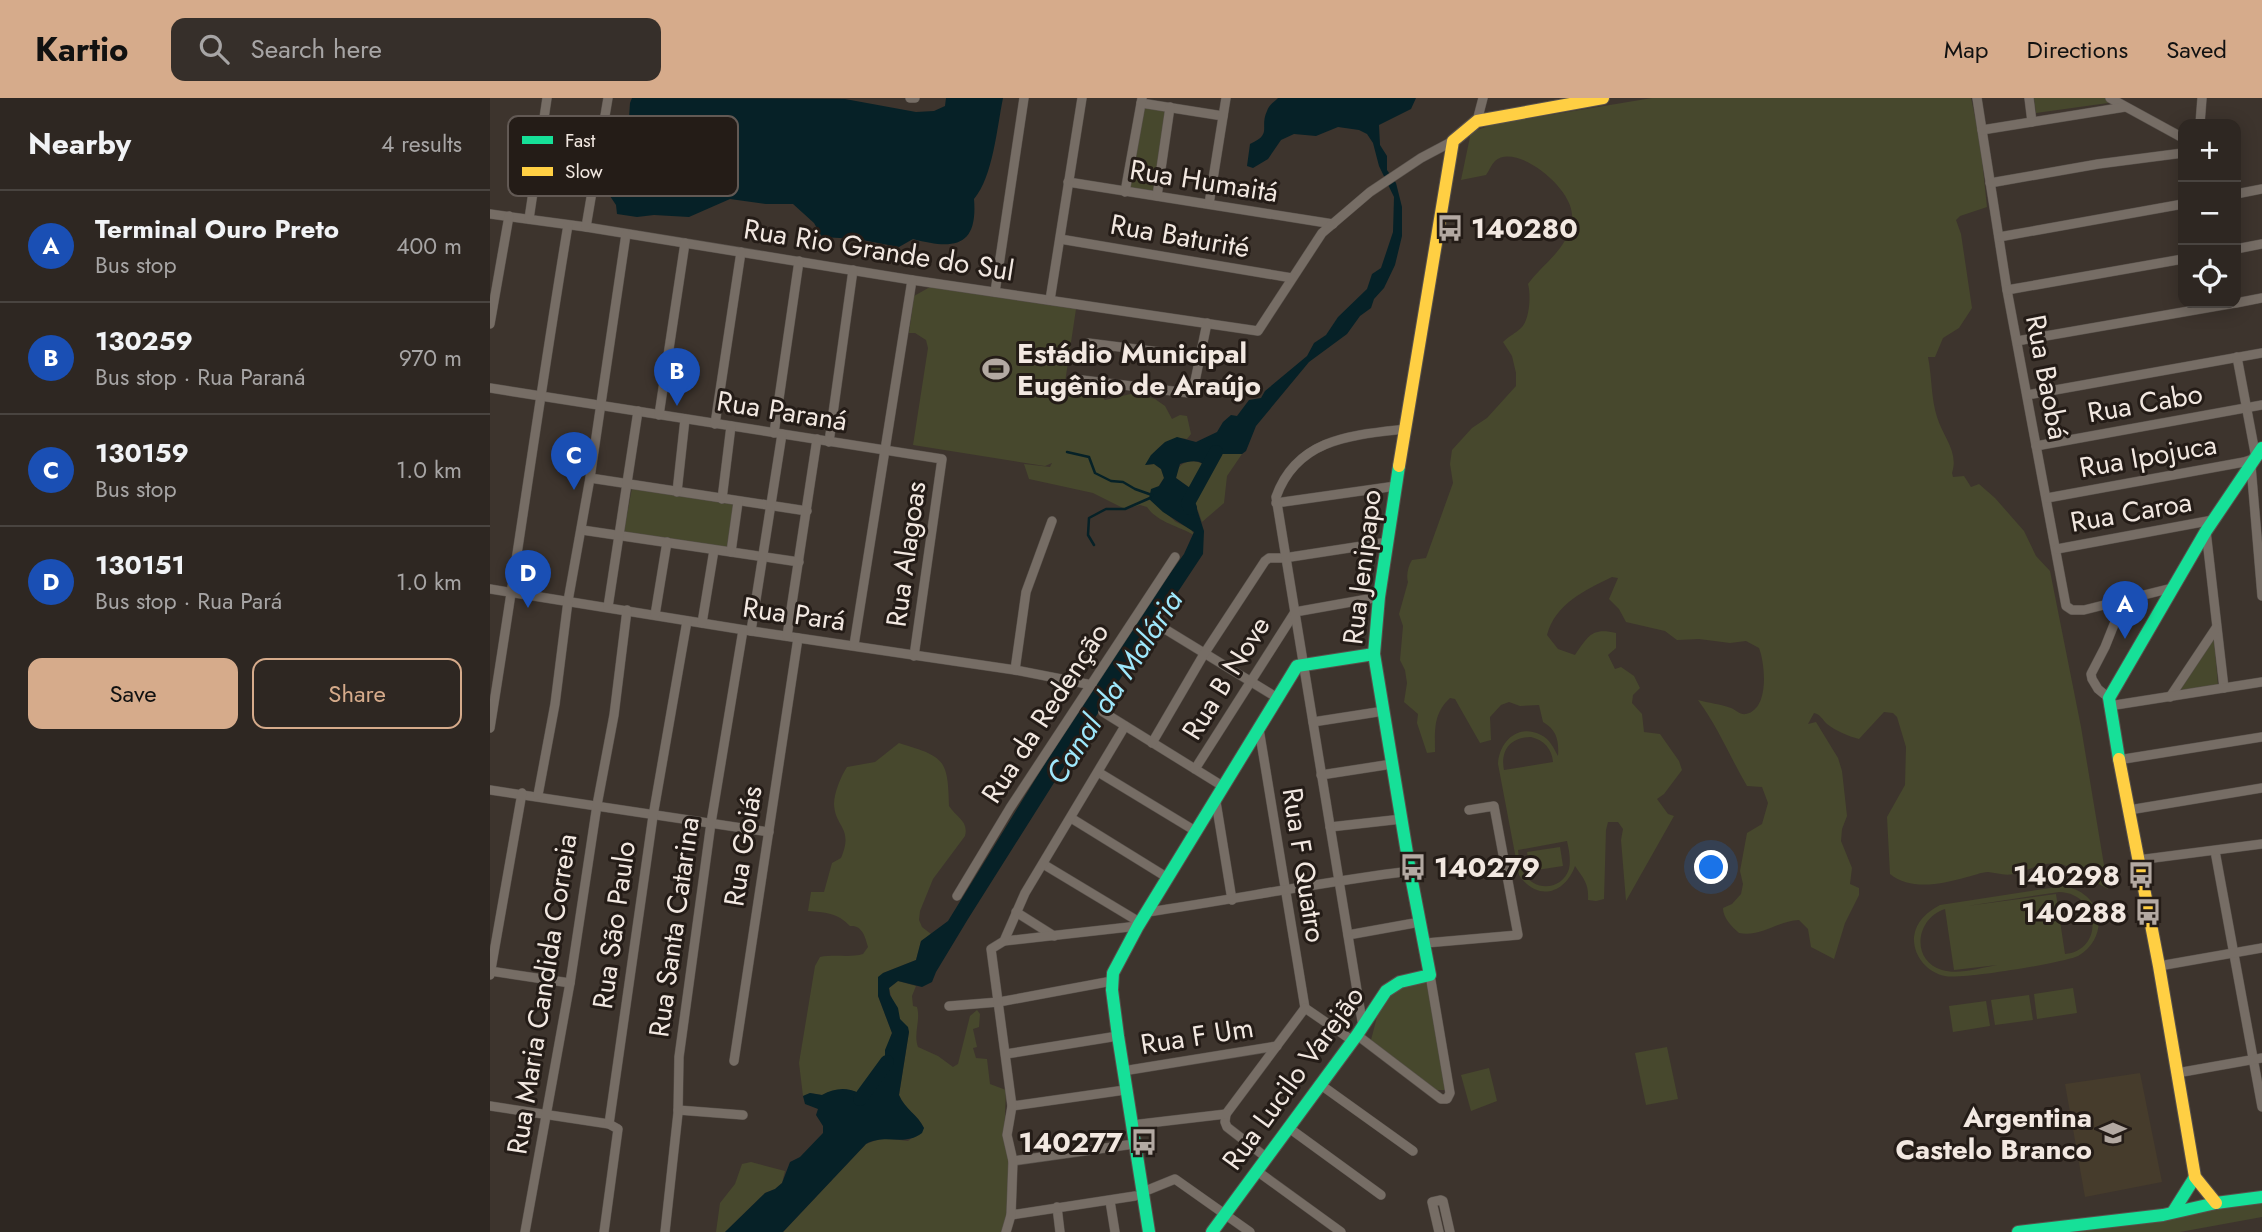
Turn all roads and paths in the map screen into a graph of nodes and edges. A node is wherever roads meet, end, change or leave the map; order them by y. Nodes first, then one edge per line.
1 (547, 98) edge
2 (608, 98) edge
3 (1024, 98) edge
4 (1082, 98) edge
5 (1226, 98) edge
6 (1483, 98) edge
7 (1604, 98) edge
8 (1977, 98) edge
9 (2029, 98) edge
10 (2110, 98) edge
11 (2202, 98) edge
12 (1141, 100) edge
13 (1170, 107) junction
14 (2125, 107) junction
15 (544, 116) edge
16 (605, 116) edge
17 (1223, 116) junction
18 (2200, 119) edge
19 (1478, 121) junction
20 (2032, 122) junction
21 (1982, 130) junction
22 (2178, 135) edge
23 (1453, 141) junction
24 (2178, 154) edge
25 (1068, 183) junction
26 (1990, 183) junction
27 (2262, 189) edge
28 (1125, 192) junction
29 (2241, 193) edge
30 (532, 196) edge
31 (591, 196) edge
32 (1157, 196) junction
33 (1209, 204) junction
34 (2178, 205) edge
35 (490, 214) edge
36 (509, 216) junction
37 (529, 219) junction
38 (1333, 224) junction
39 (568, 225) junction
40 (586, 227) junction
41 (626, 234) junction
42 (1999, 237) junction
43 (1060, 239) junction
44 (685, 243) junction
45 (2262, 244) edge
46 (2241, 248) edge
47 (741, 251) junction
48 (2178, 259) edge
49 (799, 261) junction
50 (853, 270) junction
51 (1292, 278) junction
52 (912, 280) junction
53 (2007, 290) junction
54 (995, 292) junction
55 (2262, 298) edge
56 (1050, 300) junction
57 (2241, 302) edge
58 (2206, 308) edge
59 (1206, 323) junction
60 (490, 324) edge
61 (2017, 341) junction
62 (1088, 344) dead end
63 (2262, 353) edge
64 (1199, 357) junction
65 (2237, 357) junction
66 (1082, 380) dead end
67 (490, 388) edge
68 (2027, 395) junction
69 (539, 397) junction
70 (2262, 405) edge
71 (601, 406) junction
72 (2248, 408) junction
73 (638, 411) junction
74 (659, 415) junction
75 (685, 419) junction
76 (715, 424) junction
77 (731, 426) junction
78 (1406, 429) junction
79 (778, 433) junction
80 (817, 439) junction
81 (829, 442) junction
82 (2036, 446) junction
83 (884, 450) junction
84 (2256, 457) edge
85 (942, 459) joint
86 (590, 478) junction
87 (628, 485) junction
88 (1396, 486) junction
89 (677, 492) junction
90 (2047, 498) junction
91 (722, 499) junction
92 (1276, 500) junction
93 (738, 502) junction
94 (771, 506) junction
95 (807, 511) junction
96 (1052, 521) dead end
97 (2210, 526) junction
98 (582, 530) junction
99 (618, 536) junction
100 (667, 542) junction
101 (1388, 542) junction
102 (2057, 549) junction
103 (714, 550) junction
104 (731, 552) junction
105 (762, 557) junction
106 (1175, 557) dead end
107 (1284, 558) junction
108 (799, 562) junction
109 (490, 589) edge
110 (2172, 589) junction
111 (512, 593) junction
112 (2262, 596) edge
113 (1379, 597) junction
114 (568, 601) junction
115 (2123, 602) junction
116 (608, 607) junction
117 (627, 610) junction
118 (1295, 612) junction
119 (655, 615) junction
120 (687, 621) junction
121 (702, 623) junction
122 (1160, 626) dead end
123 (2216, 628) junction
124 (747, 631) junction
125 (787, 636) junction
126 (798, 638) junction
127 (854, 645) junction
128 (1204, 654) junction
129 (1374, 654) junction
130 (914, 656) junction
131 (1303, 663) junction
132 (1014, 670) junction
133 (1250, 681) junction
134 (2262, 681) edge
135 (1092, 685) junction
136 (2224, 688) junction
137 (1276, 697) junction
138 (2170, 697) junction
139 (2109, 702) junction
140 (1384, 711) junction
141 (1103, 712) dead end
142 (1313, 722) junction
143 (1125, 726) junction
144 (490, 728) edge
145 (1259, 729) junction
146 (2262, 737) edge
147 (1152, 743) junction
148 (2118, 760) junction
149 (1392, 764) junction
150 (1195, 769) junction
151 (1098, 772) junction
152 (1321, 775) junction
153 (1224, 787) junction
154 (2262, 788) edge
155 (490, 790) edge
156 (522, 793) junction
157 (538, 795) junction
158 (1216, 802) junction
159 (597, 805) junction
160 (1469, 810) dead end
161 (2129, 810) junction
162 (653, 816) junction
163 (1071, 818) junction
164 (1402, 819) junction
165 (711, 823) junction
166 (1330, 827) junction
167 (769, 832) junction
168 (1197, 832) junction
169 (2262, 844) edge
170 (2215, 851) junction
171 (2138, 860) junction
172 (1043, 864) junction
173 (1410, 871) junction
174 (1168, 878) junction
175 (1338, 880) junction
176 (1284, 891) junction
177 (957, 896) dead end
178 (1232, 900) junction
179 (1016, 912) junction
180 (1142, 920) junction
181 (1420, 922) junction
182 (1348, 935) junction
183 (1054, 936) junction
184 (1003, 941) junction
185 (1426, 943) junction
186 (2262, 948) edge
187 (2234, 953) junction
188 (2160, 966) junction
189 (490, 972) edge
190 (1430, 975) junction
191 (1112, 981) junction
192 (570, 983) junction
193 (999, 1002) junction
194 (949, 1006) dead end
195 (1305, 1008) junction
196 (1358, 1034) junction
197 (1118, 1036) junction
198 (1277, 1046) junction
199 (1006, 1054) junction
200 (2258, 1059) edge
201 (734, 1060) dead end
202 (1123, 1071) junction
203 (2177, 1073) junction
204 (1321, 1085) junction
205 (1125, 1090) junction
206 (490, 1106) edge
207 (1012, 1106) junction
208 (2262, 1107) edge
209 (678, 1110) junction
210 (1226, 1114) junction
211 (545, 1115) junction
212 (743, 1115) dead end
213 (609, 1124) junction
214 (1132, 1125) junction
215 (1289, 1128) junction
216 (1134, 1144) junction
217 (1413, 1151) dead end
218 (1266, 1158) junction
219 (1013, 1161) junction
220 (1257, 1171) junction
221 (2195, 1177) junction
222 (1139, 1194) junction
223 (1381, 1195) dead end
224 (2262, 1197) edge
225 (1110, 1201) junction
226 (2216, 1203) junction
227 (1057, 1207) junction
228 (2174, 1212) junction
229 (1226, 1213) junction
230 (1011, 1215) junction
231 (525, 1232) edge
232 (604, 1232) edge
233 (666, 1232) edge
234 (1006, 1232) edge
235 (1060, 1232) edge
236 (1115, 1232) edge
237 (1149, 1232) edge
238 (1212, 1232) edge
239 (1250, 1232) edge
240 (1341, 1232) edge
241 (1438, 1232) edge
242 (1450, 1232) edge
243 (2018, 1232) edge

1 - 15 street
2 - 16 street
3 - 54 street
4 - 25 street
5 - 17 street
6 - 19 street
7 - 19 main road
8 - 21 street, Rua Baobá
9 - 20 street
10 - 14 street
11 - 18 street
12 - 13 street
12 - 28 street
13 - 17 street
13 - 32 street
14 - 20 street
14 - 22 street
17 - 33 street
19 - 23 main road
20 - 21 street
21 - 26 street, Rua Baobá
23 - 38 street
23 - 78 main road, Rua Jenipapo
24 - 26 street
25 - 28 street, Rua Humaitá
25 - 43 street
26 - 42 street, Rua Baobá
27 - 29 street
28 - 32 street, Rua Humaitá
30 - 37 street
31 - 40 street
32 - 33 street, Rua Humaitá
33 - 38 street, Rua Humaitá
34 - 42 street
35 - 36 street, Rua Rio Grande do Sul
36 - 37 street, Rua Rio Grande do Sul
36 - 60 street
37 - 39 street, Rua Rio Grande do Sul
38 - 51 street
39 - 40 street, Rua Rio Grande do Sul
39 - 69 street
40 - 41 street, Rua Rio Grande do Sul
41 - 44 street, Rua Rio Grande do Sul
41 - 71 street
42 - 53 street, Rua Baobá
43 - 51 street, Rua Baturité
43 - 56 street
44 - 47 street, Rua Rio Grande do Sul
44 - 74 street
45 - 46 street
47 - 49 street, Rua Rio Grande do Sul
47 - 76 street
48 - 53 street
49 - 50 street, Rua Rio Grande do Sul
49 - 79 street, Rua Santa Catarina
50 - 52 street, Rua Rio Grande do Sul
50 - 81 street
51 - 59 street, Rua Rio Grande do Sul
52 - 54 street, Rua Rio Grande do Sul
52 - 83 street
53 - 61 street, Rua Baobá
54 - 56 street, Rua Rio Grande do Sul
55 - 57 street
56 - 59 street, Rua Rio Grande do Sul
58 - 61 street
59 - 64 street
61 - 68 street, Rua Baobá
62 - 64 street
63 - 65 street
64 - 66 street
65 - 68 street
65 - 72 street
67 - 69 street, Rua Paraná
68 - 82 street, Rua Baobá
69 - 71 street, Rua Paraná
69 - 111 street
70 - 72 street, Rua Cabo
71 - 73 street, Rua Paraná
71 - 86 street
72 - 82 street, Rua Cabo
72 - 84 street
73 - 74 street, Rua Paraná
73 - 87 street
74 - 75 street, Rua Paraná
75 - 76 street, Rua Paraná
75 - 89 street
76 - 77 street, Rua Paraná
77 - 79 street, Rua Paraná
77 - 91 street
78 - 88 main road, Rua Jenipapo
78 - 92 street
79 - 80 street, Rua Paraná
79 - 94 street, Rua Santa Catarina
80 - 81 street, Rua Paraná
80 - 95 street
81 - 83 street, Rua Paraná
82 - 90 street, Rua Baobá
83 - 85 street, Rua Paraná
83 - 127 street
84 - 90 street, Rua Ipojuca
84 - 97 main road
84 - 112 street
85 - 130 street, Rua Alagoas
86 - 87 street
86 - 98 street
87 - 89 street
87 - 99 street
88 - 92 street
88 - 101 main road, Rua Jenipapo
89 - 91 street
90 - 102 street, Rua Baobá
91 - 93 street
92 - 107 street
93 - 94 street
93 - 104 street
94 - 95 street
94 - 105 street, Rua Santa Catarina
95 - 108 street
96 - 132 street
97 - 102 street, Rua Caroa
97 - 110 main road
97 - 123 street
98 - 99 street
98 - 114 street
99 - 100 street
99 - 116 street
100 - 103 street
100 - 119 street
101 - 107 street
101 - 113 main road, Rua Jenipapo
102 - 115 street, Rua Baobá
103 - 104 street
103 - 121 street
104 - 105 street
105 - 108 street
105 - 124 street, Rua Santa Catarina
106 - 135 street, Rua da Redenção
107 - 118 street
107 - 128 street
108 - 125 street
109 - 111 street, Rua Pará
110 - 115 street, Rua Baobá
110 - 139 main road
111 - 114 street, Rua Pará
111 - 144 street
113 - 118 street
113 - 129 main road, Rua Jenipapo
114 - 116 street, Rua Pará
114 - 157 street
115 - 139 street
116 - 117 street, Rua Pará
117 - 119 street, Rua Pará
117 - 159 street, Rua Maria Candida Correia
118 - 131 street
118 - 133 street, Rua B Nove
119 - 120 street, Rua Pará
120 - 121 street, Rua Pará
120 - 162 street, Rua São Paulo
121 - 124 street, Rua Pará
122 - 128 street
123 - 136 street
123 - 138 street
124 - 125 street, Rua Pará
124 - 165 street, Rua Santa Catarina
125 - 126 street, Rua Pará
126 - 127 street, Rua Pará
126 - 167 street, Rua Goiás
127 - 130 street, Rua Pará
128 - 133 street
128 - 147 street
129 - 131 main road
129 - 140 main road, Rua Jenipapo
130 - 132 street, Rua Pará
131 - 137 main road
131 - 142 street
132 - 135 street, Rua Pará
133 - 137 street
133 - 150 street, Rua B Nove
134 - 136 street
135 - 177 street, Rua da Redenção
136 - 138 street
137 - 145 main road
138 - 139 street
139 - 148 main road
140 - 142 street
140 - 149 main road, Rua Jenipapo
141 - 143 street
142 - 152 street
143 - 147 street
143 - 151 street
145 - 153 main road
145 - 176 street, Rua F Quatro
146 - 148 street
147 - 150 street
148 - 161 main road
149 - 152 street
149 - 164 main road, Rua Jenipapo
150 - 153 street
151 - 163 street
151 - 168 street
152 - 166 street
153 - 158 main road
154 - 161 street
155 - 156 street
156 - 157 street
156 - 189 street
157 - 159 street
158 - 168 main road
158 - 178 street
159 - 162 street
159 - 192 street, Rua Maria Candida Correia
160 - 185 street
161 - 171 main road
162 - 165 street
162 - 213 street, Rua São Paulo
163 - 172 street
163 - 174 street
164 - 166 street
164 - 173 main road, Rua Jenipapo
165 - 167 street
165 - 209 street, Rua Santa Catarina
166 - 175 street
167 - 201 street, Rua Goiás
168 - 174 main road
169 - 170 street
170 - 171 street
170 - 187 street
171 - 188 main road
172 - 179 street
172 - 180 street
173 - 175 street
173 - 181 main road, Rua Jenipapo
174 - 180 main road
175 - 176 street
175 - 182 street
176 - 178 street
176 - 195 street, Rua F Quatro
178 - 180 street
179 - 183 street
179 - 184 street
180 - 183 street
180 - 191 main road
181 - 182 street
181 - 185 main road, Rua Jenipapo
182 - 196 street
183 - 184 street
184 - 193 street
185 - 190 main road, Rua Jenipapo
186 - 187 street
187 - 188 street
187 - 200 street
188 - 203 main road
189 - 192 street
190 - 196 main road, Rua Lucilo Varejão
190 - 196 street, Rua Jenipapo
191 - 193 street
191 - 197 main road
192 - 211 street, Rua Maria Candida Correia
193 - 194 street
193 - 199 street
195 - 196 street
195 - 198 street
196 - 204 main road, Rua Lucilo Varejão
197 - 199 street
197 - 202 main road
198 - 202 street, Rua F Um
198 - 210 street
199 - 207 street
200 - 203 street
200 - 208 street
202 - 205 main road
203 - 221 main road
204 - 215 main road, Rua Lucilo Varejão
204 - 217 street
205 - 207 street
205 - 214 main road
206 - 211 street
207 - 219 street
209 - 212 street
209 - 233 street, Rua Santa Catarina
210 - 214 street
210 - 218 street
211 - 213 street
211 - 231 street, Rua Maria Candida Correia
213 - 232 street, Rua São Paulo
214 - 216 main road
215 - 218 main road, Rua Lucilo Varejão
215 - 223 street
216 - 219 street
216 - 222 main road
218 - 220 main road, Rua Lucilo Varejão
219 - 230 street
220 - 229 main road, Rua Lucilo Varejão
220 - 240 street
221 - 226 main road
221 - 228 main road
222 - 225 street
222 - 229 street
222 - 237 main road
224 - 226 main road
225 - 227 street
225 - 236 street
226 - 228 main road
227 - 230 street
227 - 235 street
228 - 243 main road
229 - 238 main road, Rua Lucilo Varejão
229 - 239 street
230 - 234 street
241 - 242 street

